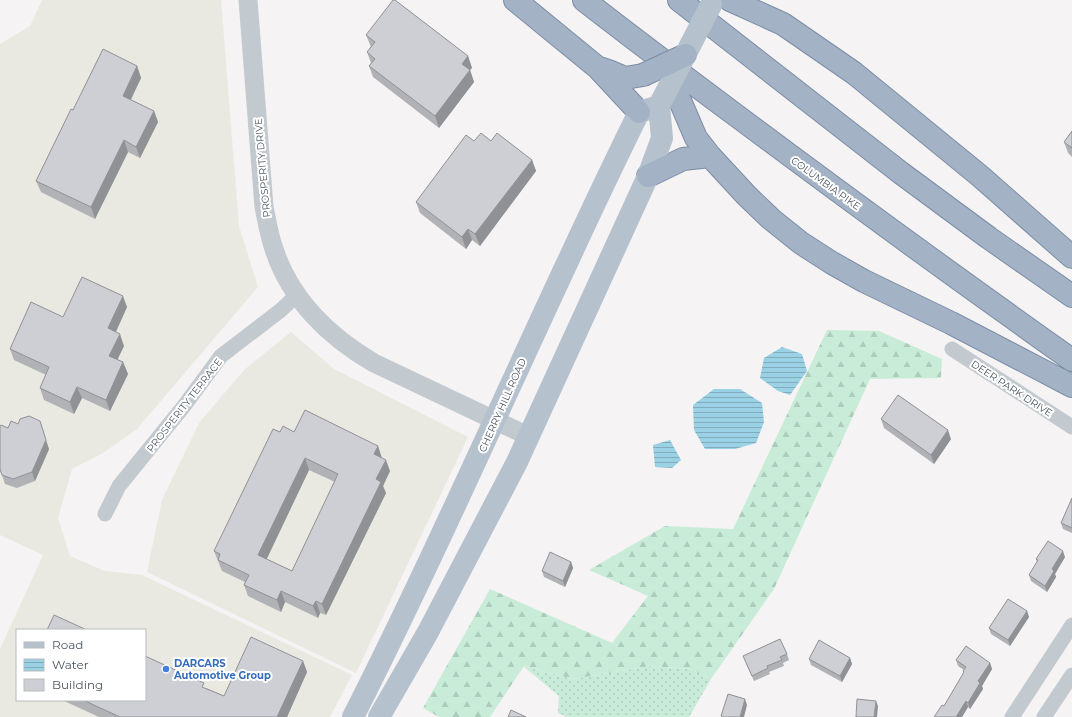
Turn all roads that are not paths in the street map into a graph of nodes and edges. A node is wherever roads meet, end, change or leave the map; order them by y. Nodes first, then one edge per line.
1 (248, 0) edge
2 (515, 0) edge
3 (584, 0) edge
4 (679, 0) edge
5 (713, 3) edge
6 (686, 55) junction
7 (598, 68) junction
8 (658, 99) junction
9 (710, 156) junction
10 (648, 176) junction
11 (1072, 257) edge
12 (297, 295) junction
13 (1072, 296) edge
14 (952, 349) dead end
15 (1072, 360) edge
16 (1072, 386) edge
17 (495, 420) junction
18 (1072, 427) edge
19 (528, 436) junction
20 (105, 514) dead end
21 (1072, 625) edge
22 (1072, 675) edge
23 (353, 717) edge
24 (379, 717) edge
25 (1012, 717) edge
26 (1044, 717) edge

1 - 12 street, PROSPERITY DRIVE
2 - 7 highway
3 - 15 highway, COLUMBIA PIKE
4 - 13 highway
5 - 6 main road, CHERRY HILL ROAD, bridge
5 - 11 highway
6 - 7 highway, bridge
6 - 8 main road, CHERRY HILL ROAD, bridge
7 - 8 highway
8 - 9 highway
8 - 10 main road
8 - 17 main road, CHERRY HILL ROAD
9 - 10 highway
9 - 16 highway
10 - 19 main road
12 - 17 street, PROSPERITY DRIVE
12 - 20 street, PROSPERITY TERRACE
14 - 18 street, DEER PARK DRIVE
17 - 19 street, PROSPERITY DRIVE
17 - 23 main road, CHERRY HILL ROAD
19 - 24 main road
21 - 25 street
22 - 26 street

